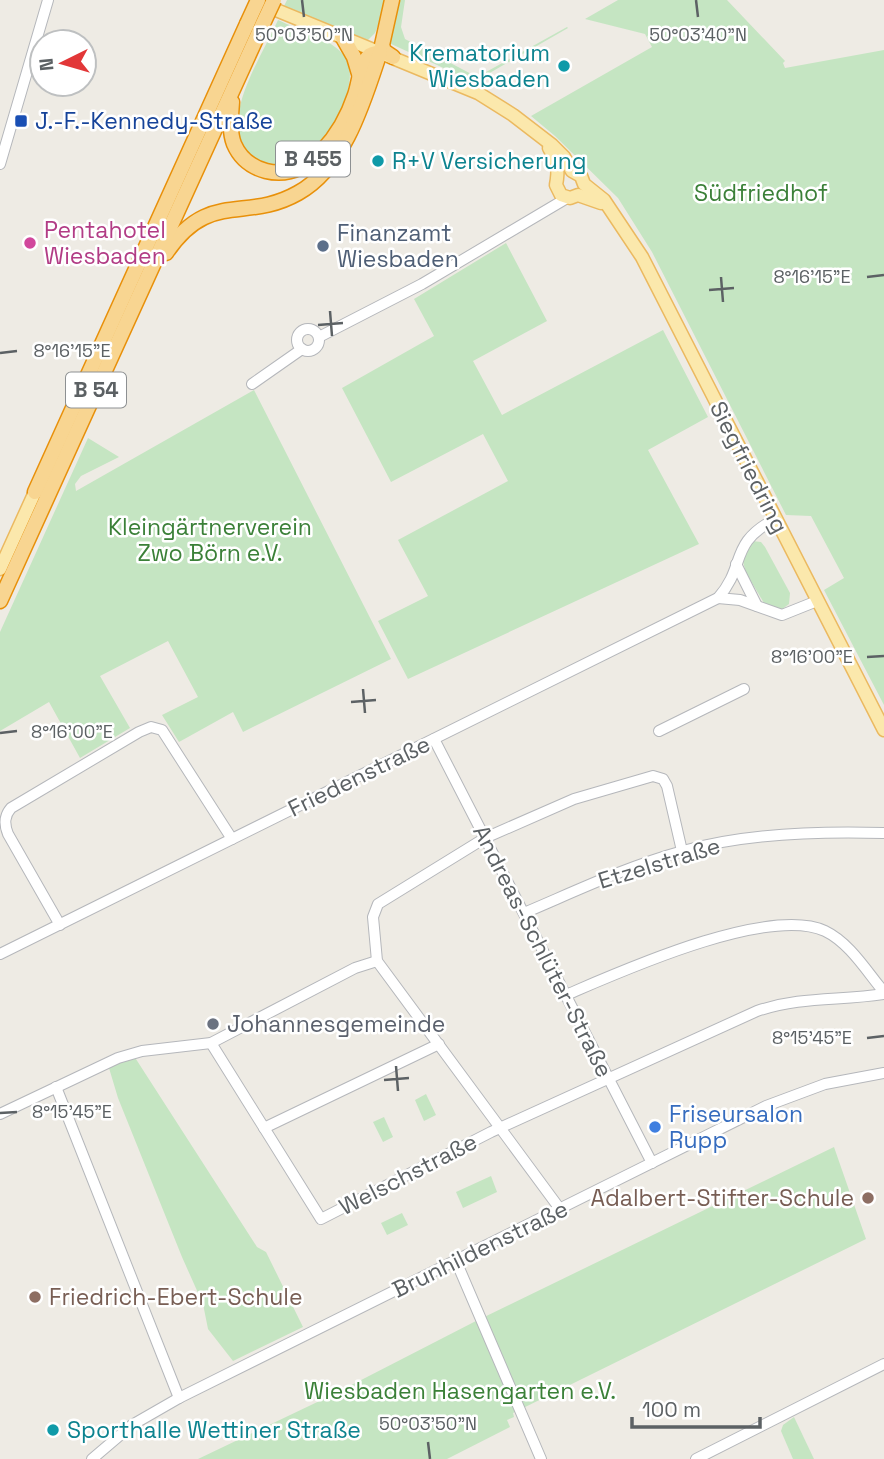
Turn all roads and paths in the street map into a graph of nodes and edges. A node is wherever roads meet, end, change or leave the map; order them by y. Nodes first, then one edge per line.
1 (255, 0) edge
2 (274, 0) edge
3 (392, 0) edge
4 (47, 3) edge
5 (253, 27) junction
6 (342, 36) junction
7 (387, 55) junction
8 (360, 77) junction
9 (232, 90) junction
10 (0, 164) edge
11 (569, 185) junction
12 (145, 284) junction
13 (319, 337) junction
14 (302, 349) junction
15 (252, 384) dead end
16 (35, 492) joint
17 (775, 519) junction
18 (1, 564) edge
19 (736, 564) junction
20 (718, 598) junction
21 (0, 601) edge
22 (817, 601) junction
23 (757, 606) junction
24 (744, 689) dead end
25 (884, 730) edge
26 (659, 731) dead end
27 (434, 739) junction
28 (884, 833) edge
29 (485, 838) junction
30 (232, 839) junction
31 (682, 851) junction
32 (524, 913) junction
33 (60, 925) junction
34 (0, 954) edge
35 (377, 961) junction
36 (884, 993) edge
37 (566, 995) junction
38 (211, 1043) junction
39 (439, 1044) junction
40 (884, 1073) edge
41 (609, 1079) junction
42 (56, 1087) junction
43 (0, 1114) edge
44 (264, 1128) junction
45 (502, 1128) junction
46 (652, 1163) junction
47 (560, 1209) junction
48 (456, 1261) junction
49 (884, 1364) edge
50 (179, 1398) junction
51 (92, 1459) edge
52 (541, 1459) edge
53 (696, 1459) edge

1 - 5 highway, B 54, bridge
1 - 6 main road, Siegfriedring
2 - 5 highway, B 455, bridge
3 - 7 highway
4 - 10 street
5 - 9 highway, B 455
5 - 16 highway, B 54
6 - 7 main road, Siegfriedring
6 - 8 highway
7 - 8 highway
7 - 11 main road, Siegfriedring
7 - 12 highway
8 - 9 highway, B 455
9 - 12 highway, B 54
11 - 13 street
11 - 17 main road, Siegfriedring
12 - 21 highway, B 54
13 - 14 street
13 - 14 street
14 - 15 street
16 - 18 main road, B 54
17 - 19 street
17 - 22 main road, Siegfriedring
19 - 20 street
19 - 23 street
20 - 23 street
20 - 27 street, Friedenstraße
22 - 23 street
22 - 25 main road, Siegfriedring
24 - 26 street
27 - 29 street, Andreas-Schlüter-Straße
27 - 30 street, Friedenstraße
28 - 31 street, Etzelstraße
29 - 31 street
29 - 32 street, Andreas-Schlüter-Straße
29 - 35 street
30 - 33 street, Friedenstraße
30 - 33 street
31 - 32 street, Etzelstraße
32 - 37 street, Andreas-Schlüter-Straße
33 - 34 street, Friedenstraße
35 - 38 street
35 - 39 street
36 - 37 street
36 - 41 street, Welschstraße
37 - 41 street, Andreas-Schlüter-Straße
38 - 42 street
38 - 44 street, Welschstraße
39 - 44 street
39 - 45 street
40 - 46 street, Brunhildenstraße
41 - 45 street, Welschstraße
41 - 46 street, Andreas-Schlüter-Straße
42 - 43 street
42 - 50 street
44 - 45 street, Welschstraße
45 - 47 street
46 - 47 street, Brunhildenstraße
47 - 48 street, Brunhildenstraße
48 - 50 street, Brunhildenstraße
48 - 52 street
49 - 53 street
50 - 51 street, Brunhildenstraße

